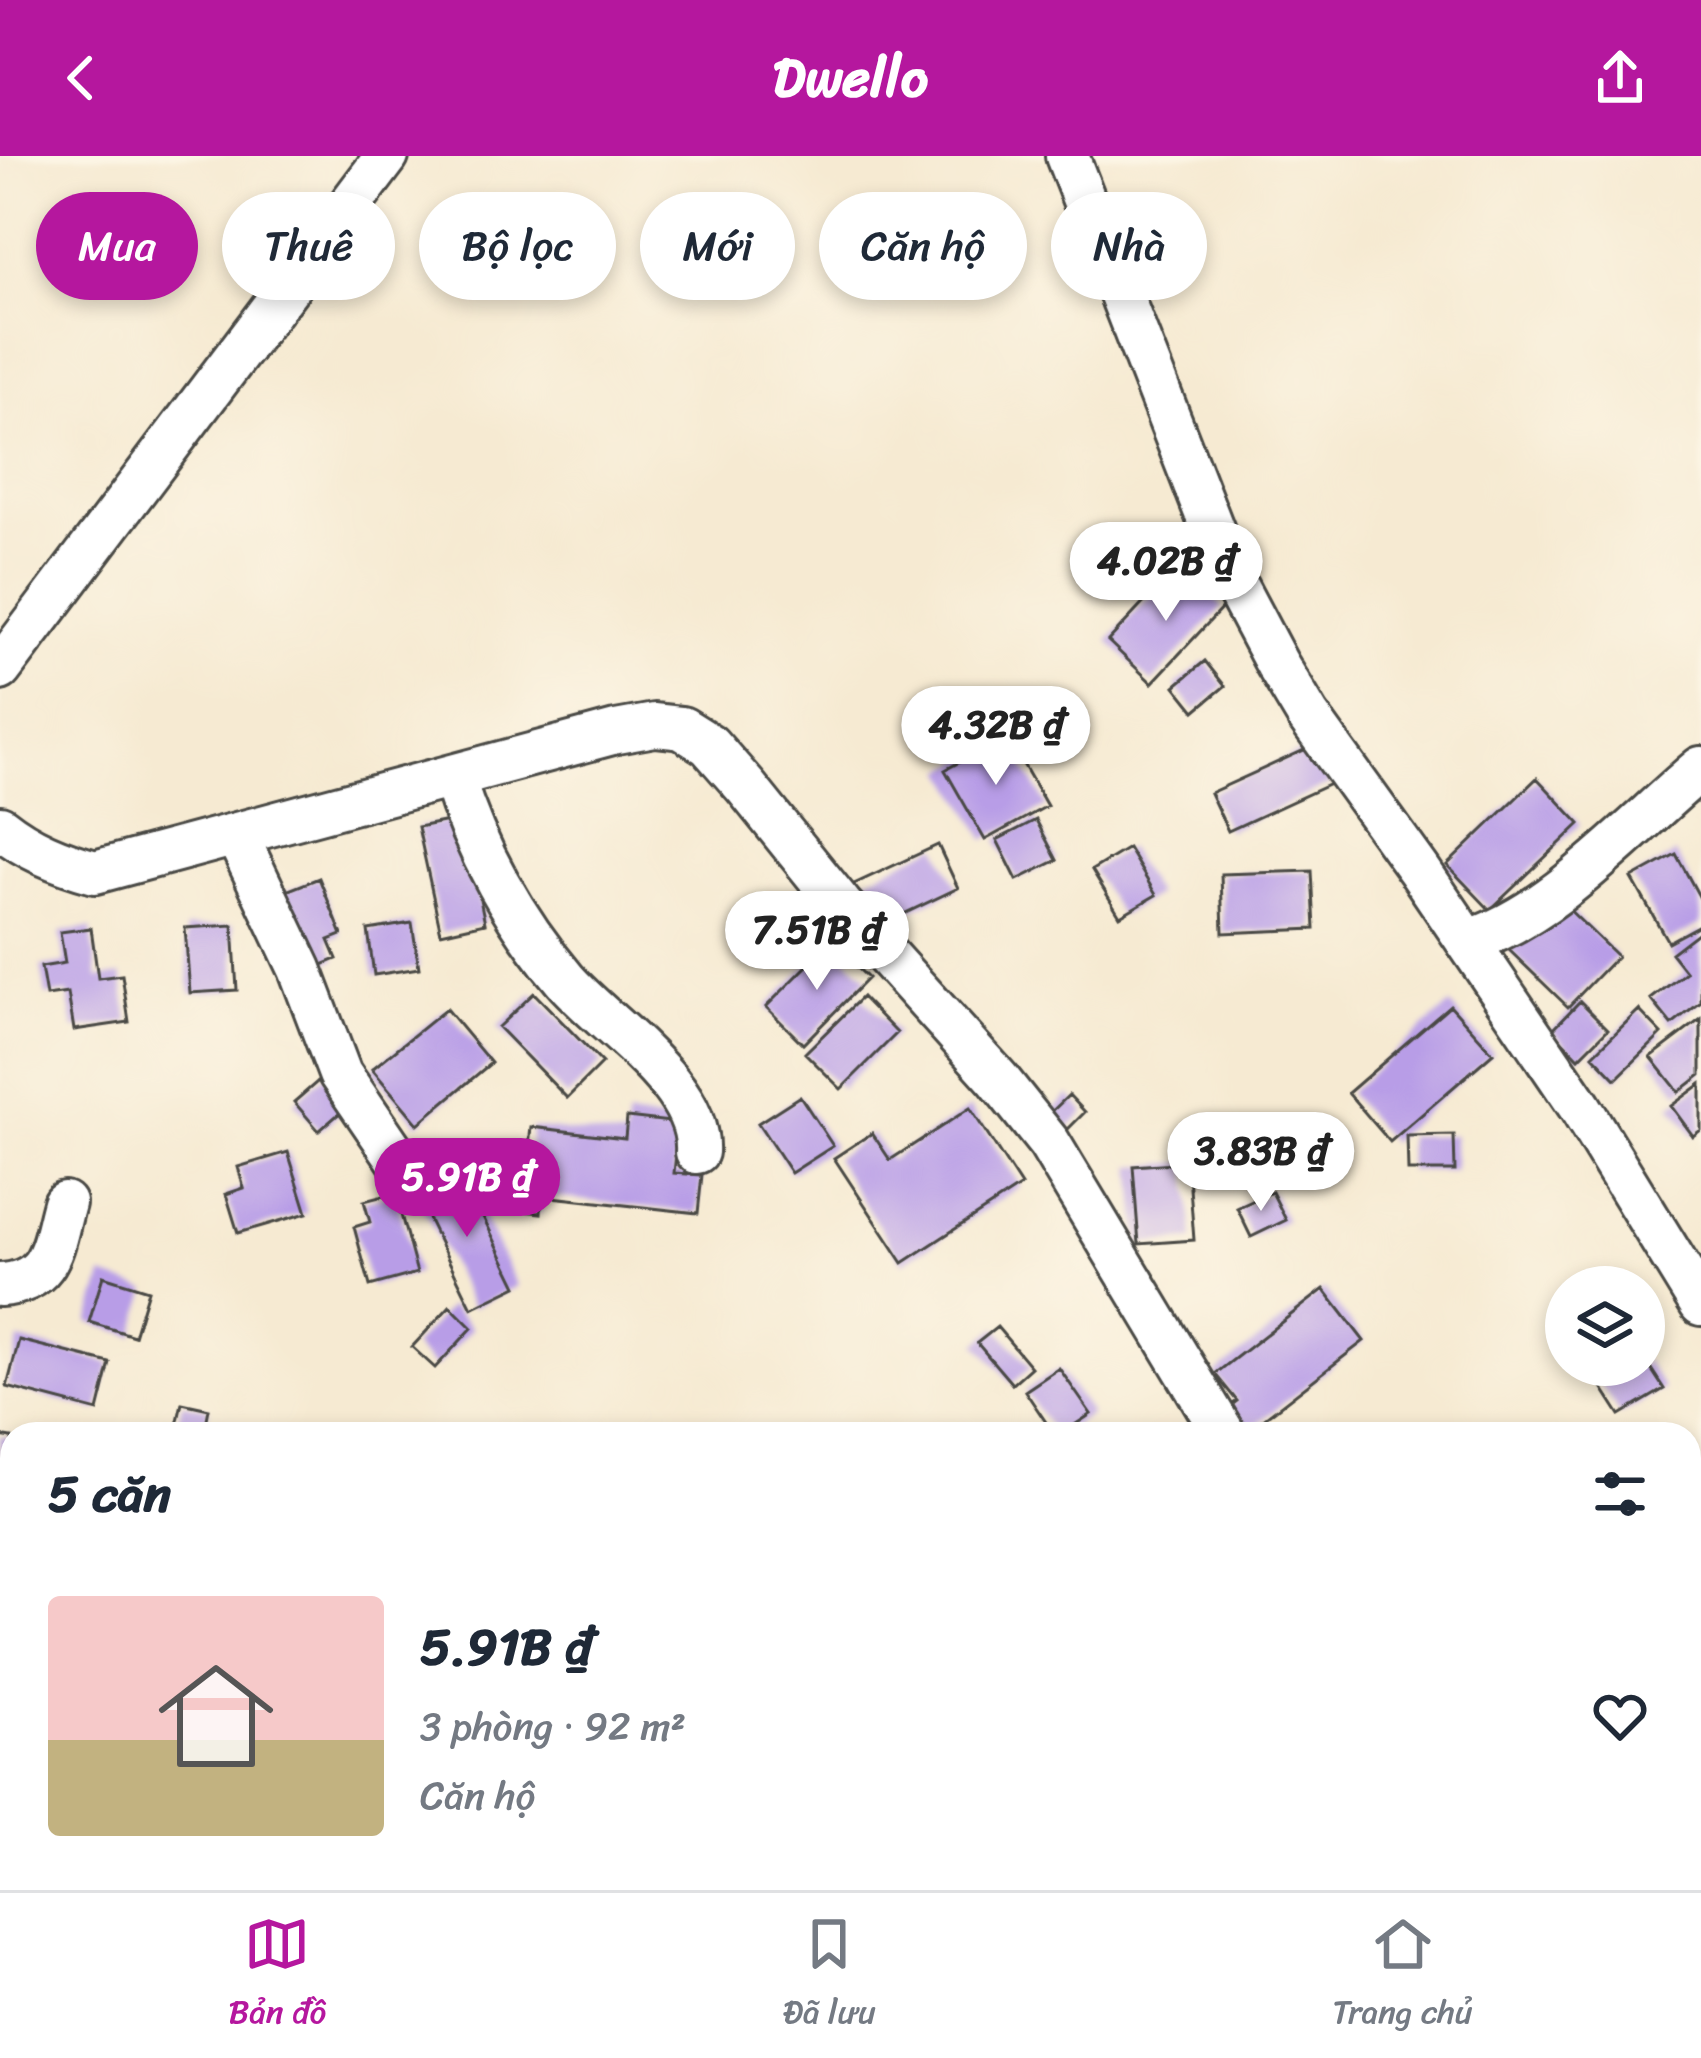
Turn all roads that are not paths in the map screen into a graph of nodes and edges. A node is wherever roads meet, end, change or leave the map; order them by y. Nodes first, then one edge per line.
1 (387, 156) edge
2 (1067, 156) edge
3 (0, 669) edge
4 (1701, 768) edge
5 (453, 777) junction
6 (0, 827) edge
7 (237, 836) junction
8 (1468, 941) junction
9 (697, 1152) dead end
10 (413, 1181) dead end
11 (64, 1203) dead end
12 (1688, 1252) edge
13 (0, 1285) edge
14 (1701, 1304) edge
15 (1217, 1422) edge

1 - 3 street
2 - 8 street
4 - 8 street
5 - 7 street
5 - 9 street
5 - 15 street
6 - 7 street
7 - 10 street
8 - 12 street
11 - 13 street
12 - 14 street

